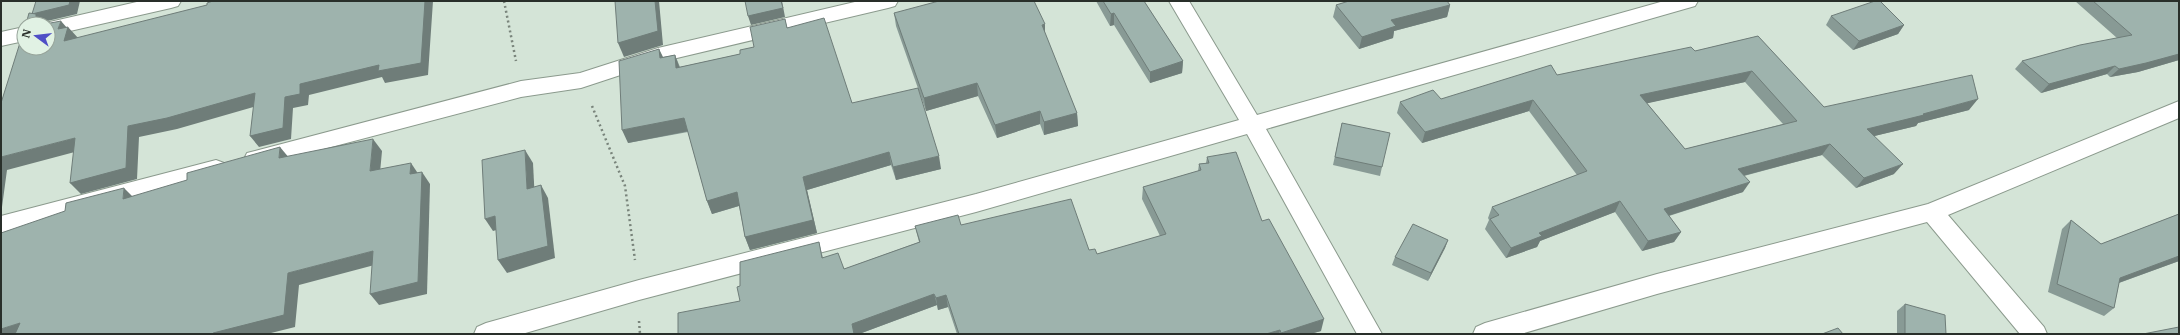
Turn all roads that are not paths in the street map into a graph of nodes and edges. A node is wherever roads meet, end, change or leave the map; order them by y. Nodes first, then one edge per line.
1 (171, 1) edge
2 (888, 1) edge
3 (1179, 1) edge
4 (1688, 1) edge
5 (56, 27) edge
6 (16, 36) edge
7 (1, 40) edge
8 (2179, 109) edge
9 (1253, 126) junction
10 (1932, 212) junction
11 (1, 225) edge
12 (486, 334) edge
13 (1370, 334) edge
14 (1485, 334) edge
15 (2035, 334) edge

1 - 5 street
2 - 11 street
3 - 9 street
4 - 9 street
6 - 7 street
8 - 10 street
9 - 12 street
9 - 13 street
10 - 14 street
10 - 15 street

